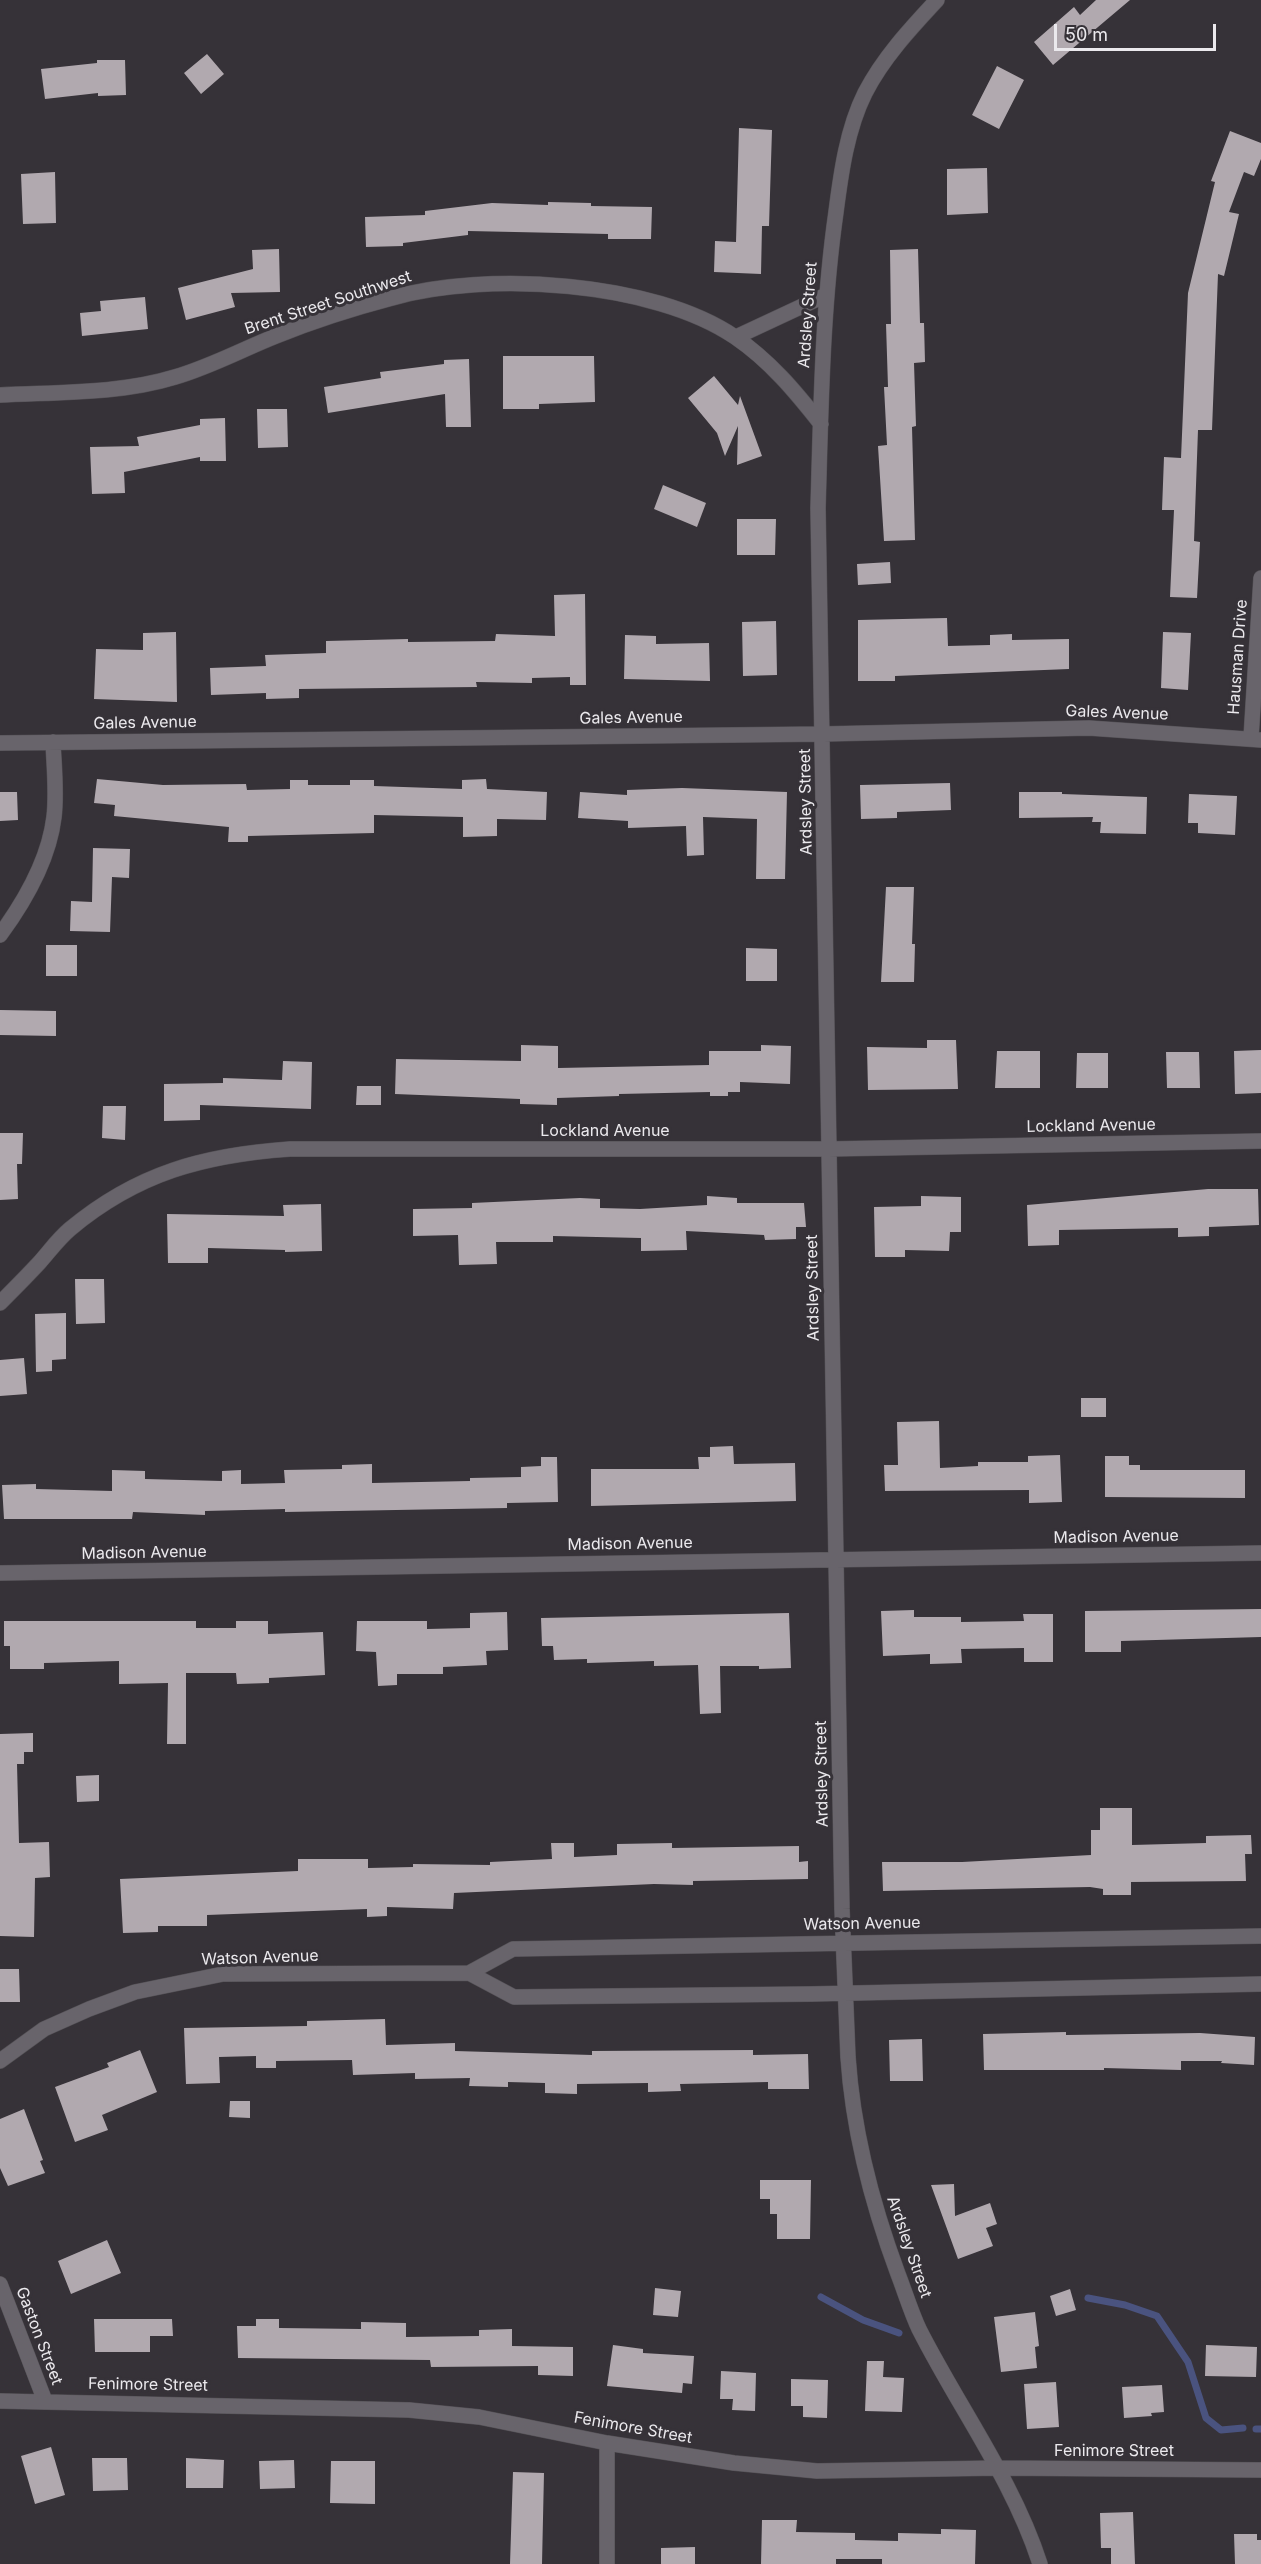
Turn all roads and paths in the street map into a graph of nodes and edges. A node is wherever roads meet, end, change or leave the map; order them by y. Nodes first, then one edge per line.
1 (937, 0) edge
2 (826, 295) junction
3 (736, 337) junction
4 (0, 395) edge
5 (821, 424) junction
6 (1261, 578) edge
7 (823, 734) junction
8 (1256, 739) edge
9 (53, 742) junction
10 (0, 743) edge
11 (0, 935) edge
12 (1261, 1141) edge
13 (828, 1149) junction
14 (0, 1303) edge
15 (1261, 1553) edge
16 (837, 1559) junction
17 (0, 1573) edge
18 (1261, 1936) edge
19 (845, 1942) junction
20 (469, 1973) junction
21 (1261, 1984) edge
22 (846, 1994) junction
23 (0, 2061) edge
24 (0, 2284) edge
25 (0, 2401) edge
26 (45, 2401) junction
27 (607, 2443) junction
28 (998, 2468) junction
29 (1261, 2470) edge
30 (607, 2564) edge
31 (1040, 2564) edge

1 - 2 street, Ardsley Street
2 - 3 street
2 - 5 street, Ardsley Street
3 - 4 street, Brent Street Southwest
3 - 5 street, Brent Street Southwest
5 - 7 street, Ardsley Street
6 - 8 street, Hausman Drive
7 - 8 street, Gales Avenue
7 - 9 street, Gales Avenue
7 - 13 street, Ardsley Street
9 - 10 street, Gales Avenue
9 - 11 street
12 - 13 street, Lockland Avenue
13 - 14 street, Lockland Avenue
13 - 16 street, Ardsley Street
15 - 16 street, Madison Avenue
16 - 17 street, Madison Avenue
16 - 19 street, Ardsley Street
18 - 19 street, Watson Avenue
19 - 20 street, Watson Avenue
19 - 22 street, Ardsley Street
20 - 22 street, Watson Avenue
20 - 23 street, Watson Avenue
21 - 22 street, Watson Avenue
22 - 28 street, Ardsley Street
24 - 26 street, Gaston Street
25 - 26 street, Fenimore Street
26 - 27 street, Fenimore Street
27 - 28 street, Fenimore Street
27 - 30 street
28 - 29 street, Fenimore Street
28 - 31 street, Ardsley Street

